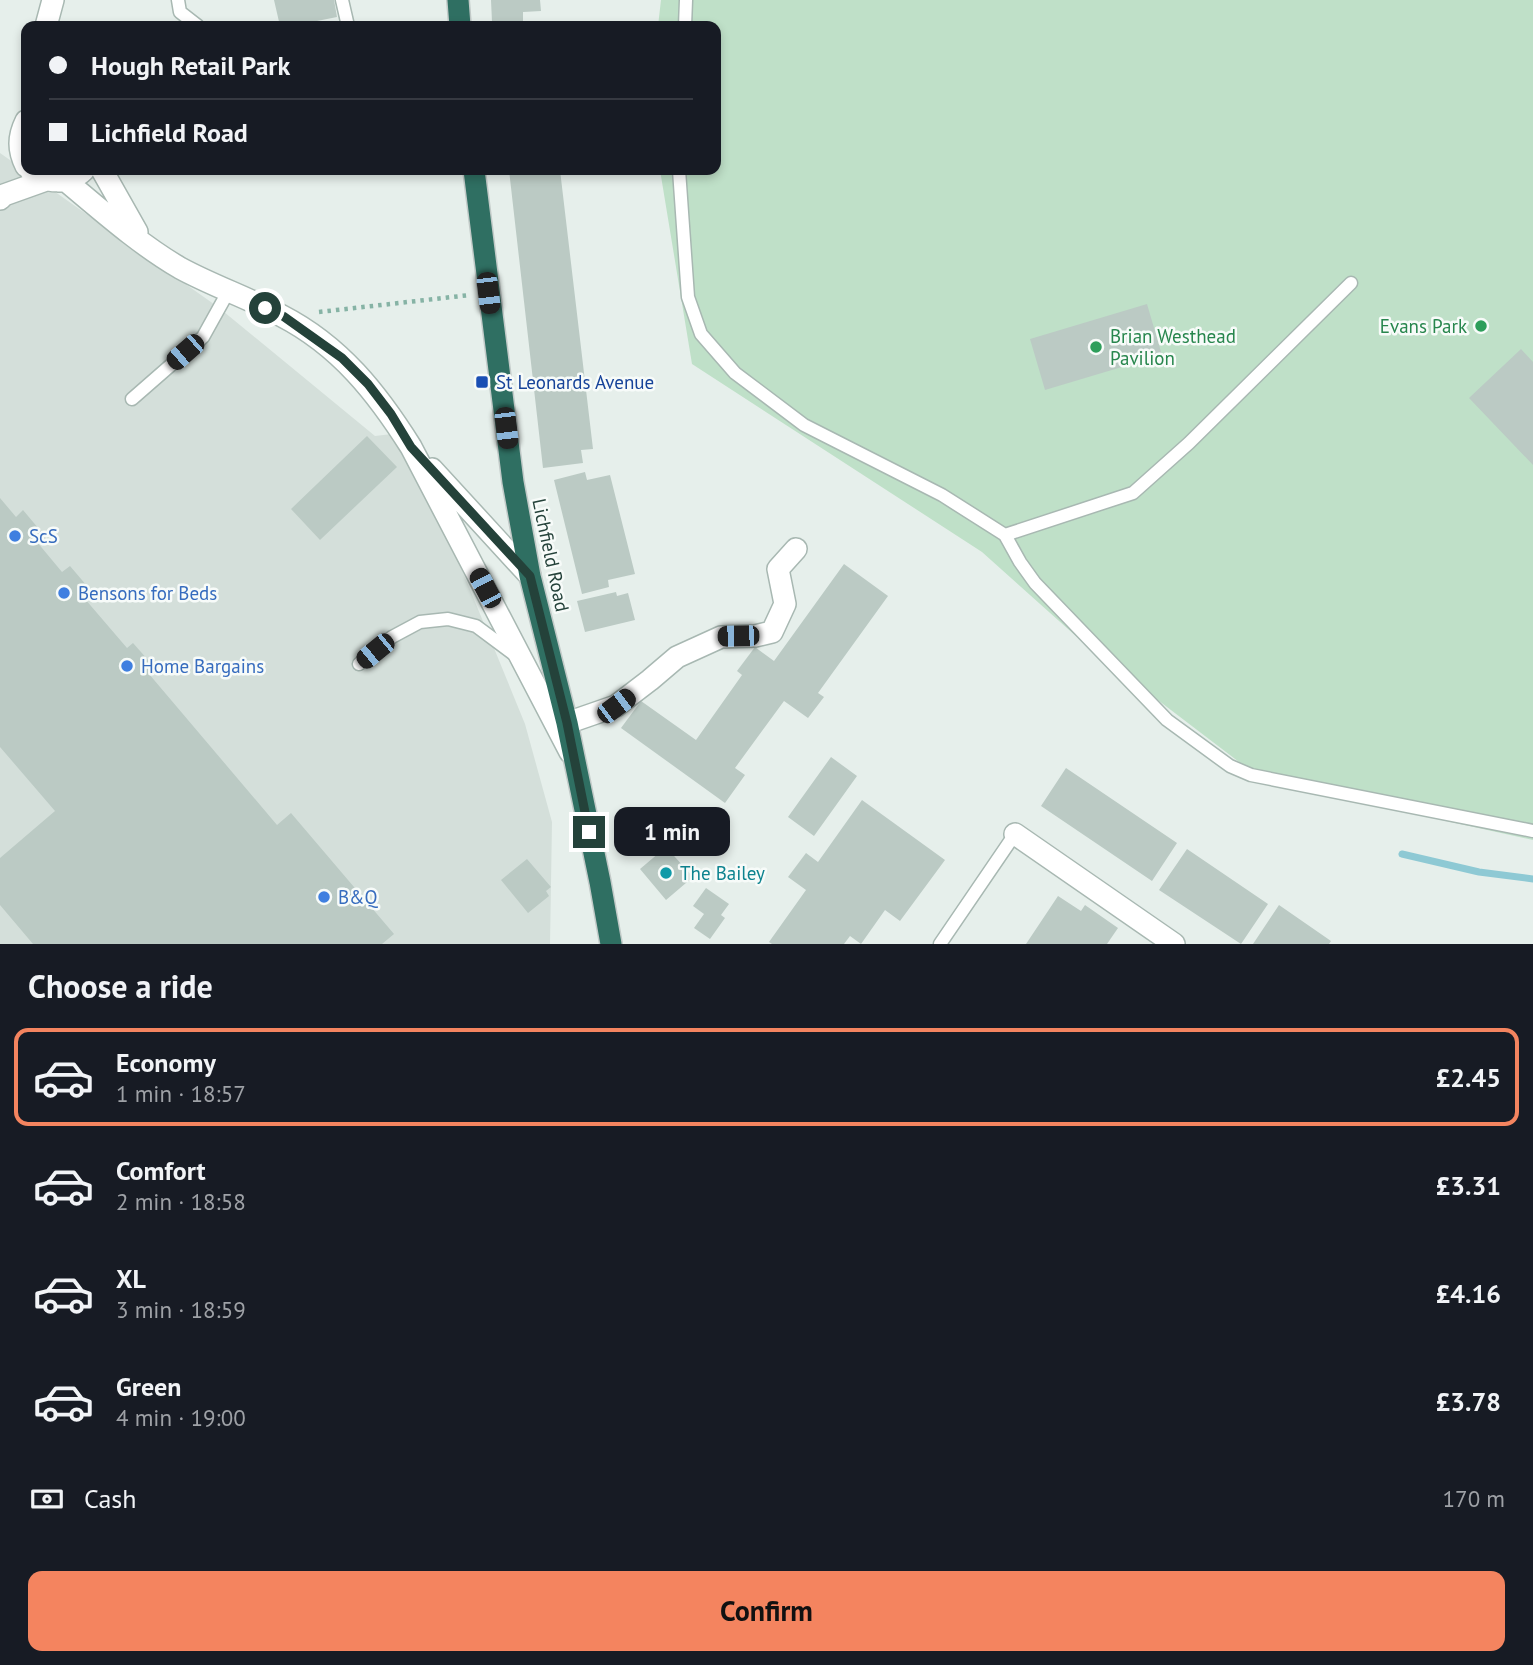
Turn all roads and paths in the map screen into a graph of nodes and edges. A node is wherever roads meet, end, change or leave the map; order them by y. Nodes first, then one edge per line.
1 (54, 0) edge
2 (178, 0) edge
3 (342, 0) edge
4 (458, 0) edge
5 (686, 0) edge
6 (48, 21) edge
7 (192, 21) edge
8 (347, 21) edge
9 (460, 21) edge
10 (685, 21) edge
11 (37, 175) edge
12 (37, 175) edge
13 (52, 175) edge
14 (105, 175) edge
15 (475, 175) edge
16 (679, 175) edge
17 (2, 197) edge
18 (144, 244) junction
19 (1351, 284) dead end
20 (228, 292) junction
21 (488, 293) junction
22 (283, 316) junction
23 (132, 399) dead end
24 (411, 447) junction
25 (1005, 535) junction
26 (796, 549) dead end
27 (530, 576) junction
28 (521, 659) junction
29 (359, 664) dead end
30 (567, 723) junction
31 (573, 757) junction
32 (1533, 831) edge
33 (1015, 834) joint
34 (1147, 937) edge
35 (611, 944) edge
36 (940, 944) edge
37 (1174, 944) edge

1 - 6 street
2 - 7 lane
3 - 8 lane
4 - 9 highway
5 - 10 lane
11 - 17 street
12 - 17 street
13 - 18 street
14 - 18 street
15 - 21 highway, Lichfield Road
16 - 25 lane
18 - 20 street
19 - 25 lane
20 - 22 street
20 - 23 lane
21 - 22 path
21 - 27 highway, Lichfield Road
22 - 24 street
24 - 27 street
24 - 28 street
25 - 32 lane
26 - 30 street
27 - 30 highway, Lichfield Road
28 - 29 lane
28 - 31 street
30 - 31 highway, Lichfield Road
31 - 35 highway, Lichfield Road
33 - 34 street
33 - 36 lane
34 - 37 street

